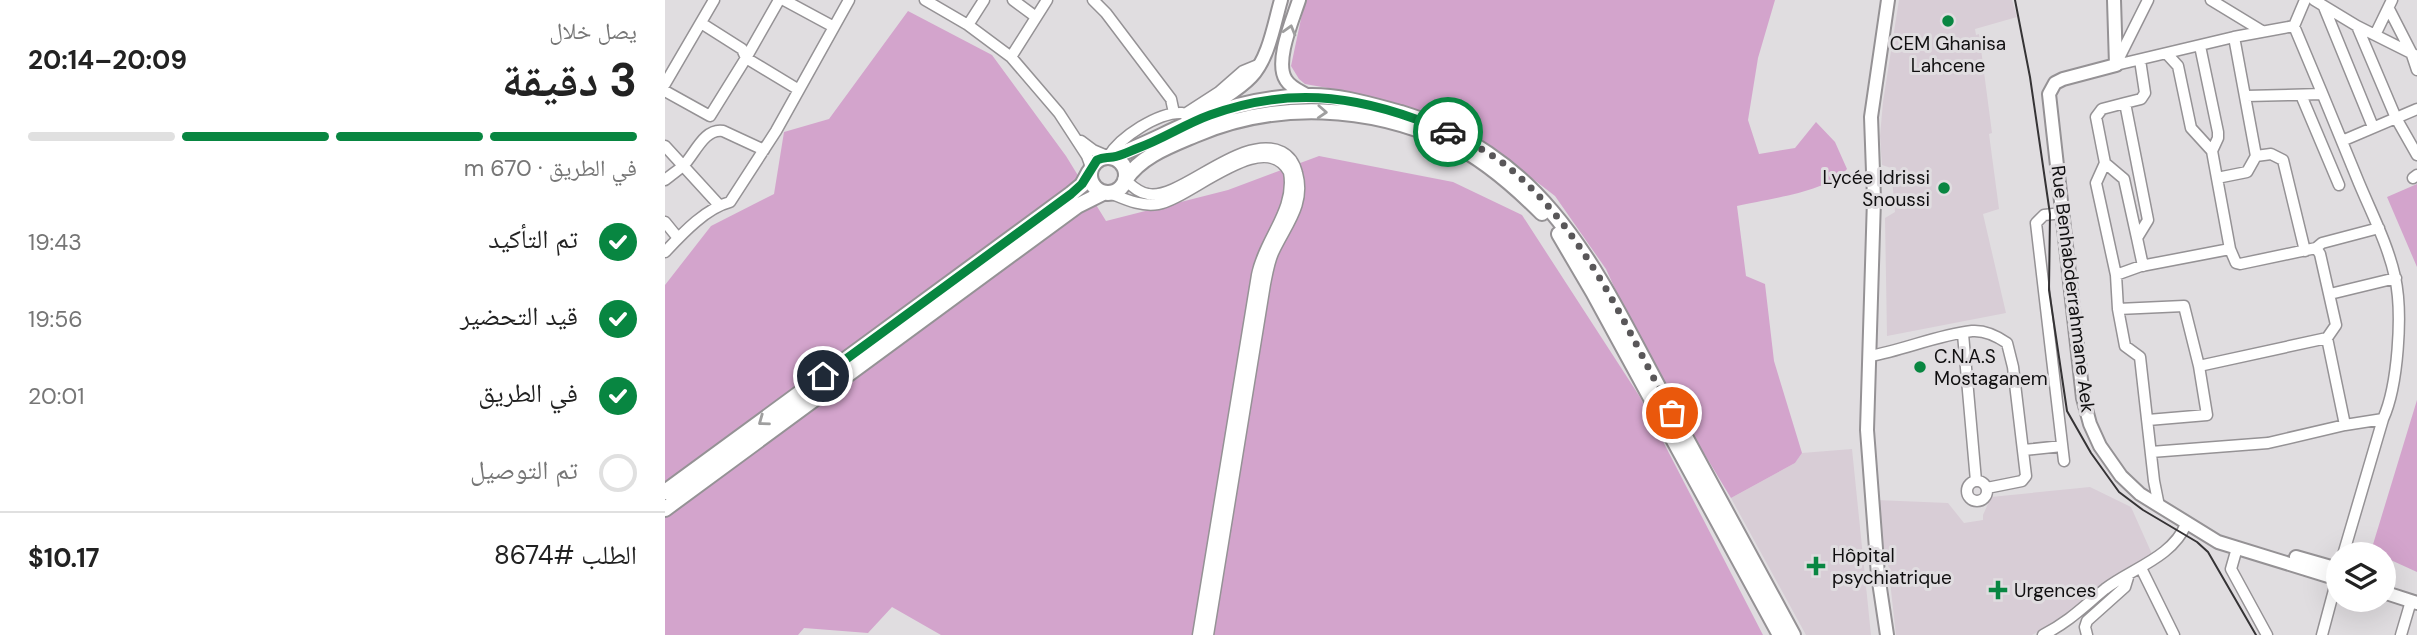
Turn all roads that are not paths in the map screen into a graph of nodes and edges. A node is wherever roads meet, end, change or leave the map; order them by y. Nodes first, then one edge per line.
1 (714, 0) edge
2 (782, 0) edge
3 (849, 0) edge
4 (925, 0) edge
5 (984, 0) edge
6 (1013, 0) edge
7 (1048, 0) edge
8 (1093, 0) edge
9 (1281, 0) edge
10 (1299, 0) edge
11 (1888, 0) edge
12 (2114, 0) edge
13 (2148, 0) edge
14 (2211, 0) edge
15 (2305, 0) edge
16 (2314, 0) edge
17 (2391, 4) edge
18 (2324, 7) junction
19 (1037, 17) junction
20 (701, 23) junction
21 (968, 25) junction
22 (2294, 26) junction
23 (2357, 26) junction
24 (834, 27) junction
25 (2262, 32) junction
26 (2375, 35) junction
27 (2234, 37) junction
28 (2200, 46) junction
29 (2167, 54) junction
30 (2414, 54) edge
31 (1011, 57) junction
32 (746, 58) junction
33 (1282, 59) junction
34 (2140, 61) junction
35 (1260, 64) junction
36 (2116, 65) junction
37 (668, 69) edge
38 (2417, 70) edge
39 (665, 84) edge
40 (799, 90) junction
41 (665, 91) edge
42 (2322, 94) junction
43 (2301, 95) junction
44 (1308, 96) junction
45 (2246, 96) junction
46 (2125, 103) junction
47 (2417, 109) edge
48 (1174, 113) junction
49 (1192, 118) junction
50 (2396, 118) junction
51 (2373, 127) junction
52 (2218, 132) junction
53 (1076, 137) junction
54 (2199, 137) junction
55 (2342, 141) junction
56 (665, 146) edge
57 (764, 150) junction
58 (2212, 151) junction
59 (2417, 155) edge
60 (2256, 156) junction
61 (1109, 157) junction
62 (2105, 163) junction
63 (683, 165) junction
64 (1090, 170) junction
65 (2217, 178) junction
66 (665, 180) edge
67 (1125, 180) junction
68 (2339, 185) dead end
69 (1106, 193) junction
70 (719, 205) junction
71 (2063, 213) junction
72 (665, 222) edge
73 (2379, 228) junction
74 (678, 238) junction
75 (2137, 238) junction
76 (2316, 248) junction
77 (2229, 249) junction
78 (2305, 251) junction
79 (665, 252) edge
80 (2143, 266) junction
81 (2116, 275) junction
82 (2396, 278) junction
83 (2330, 294) junction
84 (2118, 309) junction
85 (1963, 334) junction
86 (2327, 338) junction
87 (1870, 356) junction
88 (2199, 366) junction
89 (2383, 419) junction
90 (2148, 420) junction
91 (2345, 425) junction
92 (2062, 446) junction
93 (2024, 450) junction
94 (2151, 452) junction
95 (2064, 461) dead end
96 (1976, 481) junction
97 (2154, 481) junction
98 (1987, 488) junction
99 (665, 492) edge
100 (2140, 495) junction
101 (2159, 506) junction
102 (665, 509) edge
103 (2191, 527) junction
104 (2347, 542) edge
105 (2237, 548) junction
106 (2141, 568) junction
107 (2326, 571) edge
108 (2326, 572) edge
109 (2129, 574) junction
110 (2396, 590) edge
111 (2396, 595) edge
112 (2415, 600) edge
113 (2328, 612) edge
114 (1198, 635) edge
115 (1208, 635) edge
116 (1780, 635) edge
117 (1793, 635) edge
118 (1887, 635) edge
119 (2043, 635) edge
120 (2087, 635) edge
121 (2174, 635) edge
122 (2267, 635) edge
123 (2322, 635) edge
124 (2400, 635) edge

1 - 20 street
2 - 24 street
2 - 32 street
3 - 24 street
4 - 21 street
5 - 21 street
6 - 19 street
7 - 19 street
8 - 48 street
9 - 35 main road
33 -> 10 main road
11 - 87 main road
12 - 36 main road
13 - 36 street
14 - 25 street
15 - 22 street
16 - 18 street
17 - 26 street
17 - 30 street
18 - 23 street
18 - 51 street
19 - 31 street
20 - 32 street
20 - 37 street
21 - 31 street
22 - 25 street
22 - 42 street
23 - 26 street
23 - 50 street
24 - 40 street
25 - 27 street
26 - 30 street
27 - 28 street
27 - 45 street
28 - 29 street
28 - 52 street
29 - 34 street
29 - 54 street
30 - 38 street
31 - 53 street
32 - 40 street
32 - 41 street
33 - 35 main road
33 - 44 main road
34 - 36 street
34 - 46 street
35 - 49 main road
36 - 71 main road, Rue Benhabderrahmane Aek
37 - 39 street
40 - 57 street
42 - 43 street
42 - 55 street
43 - 45 street
43 - 68 street
44 - 49 highway
44 - 117 highway
45 - 60 street
46 - 62 street
46 - 75 street
47 - 50 street
48 - 49 street
48 - 61 street
49 - 61 highway
50 - 51 street
50 - 59 street
51 - 55 street
52 - 54 street
52 - 58 street
53 - 61 street
53 - 64 street
54 - 58 street
55 - 73 street
56 - 63 street
57 - 63 street
57 - 70 street
58 - 65 street
60 - 65 street
60 - 78 street
61 - 64 highway
61 - 67 highway
62 - 75 street
62 - 81 street
63 - 66 street
63 - 70 street
64 - 69 highway
64 -> 99 highway
65 - 77 street
67 - 69 highway
67 - 115 street
67 -> 116 highway
69 - 102 highway
69 - 114 street
70 - 74 street
71 - 92 street
71 - 100 main road, Rue Benhabderrahmane Aek
72 - 74 street
73 - 76 street
73 - 82 street
74 - 79 street
75 - 80 street
76 - 78 street
76 - 83 street
77 - 78 street
77 - 80 street
80 - 81 street
81 - 84 street
82 - 83 street
82 - 89 street
83 - 86 street
84 - 88 street
84 - 90 street
85 - 87 street
85 - 93 street
85 - 96 street
86 - 88 street
86 - 91 street
87 - 118 main road
88 - 90 street
89 - 91 street
89 - 104 street
90 - 94 street
91 - 94 street
92 - 93 street
92 - 95 street
93 - 98 street
94 - 97 street
96 - 98 street
96 - 98 street
97 - 100 street
97 - 101 street
100 - 101 main road, Rue Benhabderrahmane Aek
101 - 103 main road, Rue Benhabderrahmane Aek
103 - 105 main road, Rue Benhabderrahmane Aek
103 - 106 street
103 - 107 main road, Rue Benhabderrahmane Aek
105 - 108 main road, Rue Benhabderrahmane Aek
105 - 122 street
106 - 109 street
106 - 121 street
109 - 119 street
109 - 120 street
110 - 112 main road
111 - 112 main road
112 - 124 street
113 - 123 street

